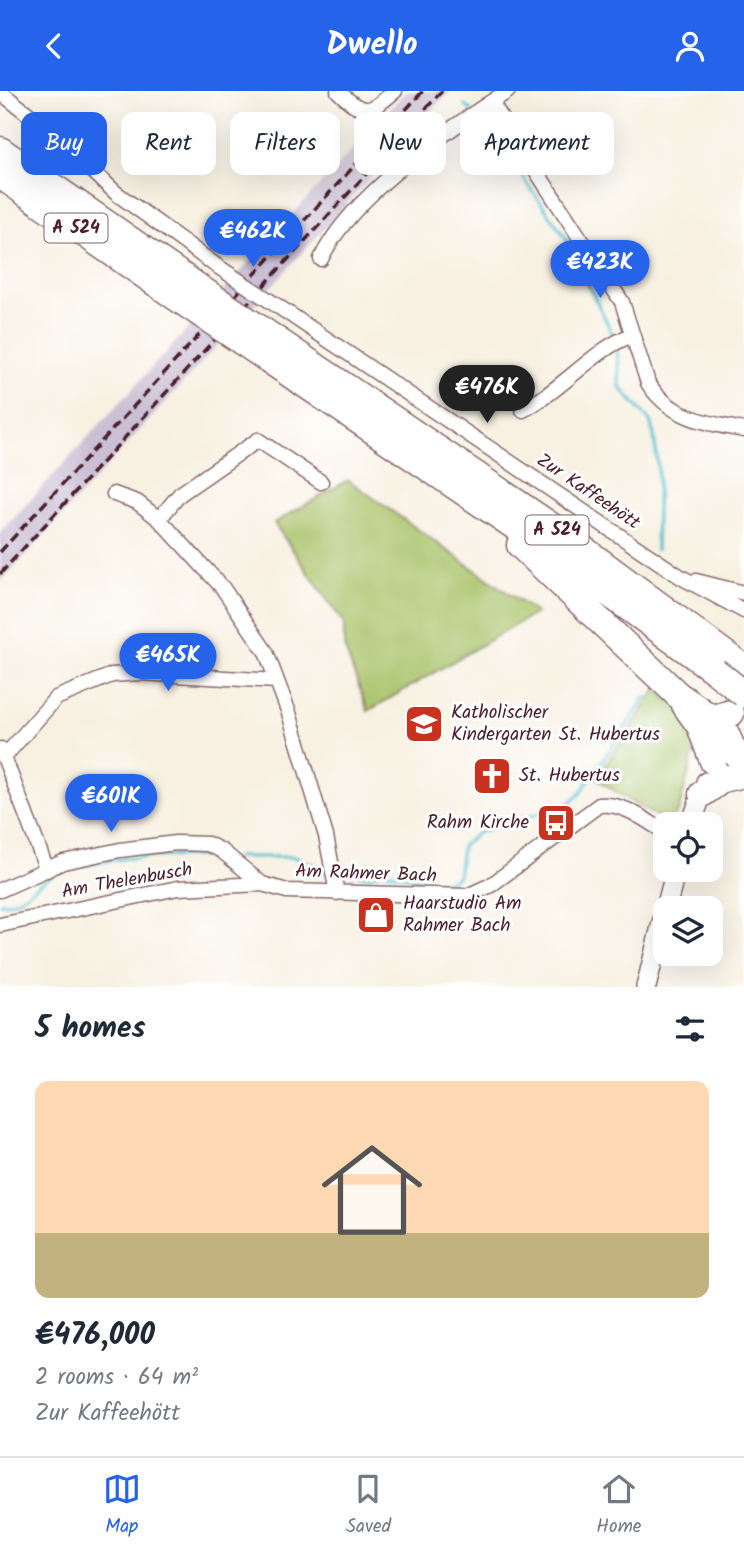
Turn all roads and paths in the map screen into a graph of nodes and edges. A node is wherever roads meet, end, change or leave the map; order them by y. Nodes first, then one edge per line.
1 (338, 91) edge
2 (395, 91) edge
3 (508, 91) edge
4 (0, 92) edge
5 (487, 105) junction
6 (0, 150) edge
7 (0, 175) edge
8 (321, 259) dead end
9 (190, 294) junction
10 (247, 333) junction
11 (628, 336) junction
12 (523, 410) dead end
13 (744, 430) edge
14 (321, 482) dead end
15 (460, 489) junction
16 (114, 494) dead end
17 (159, 519) junction
18 (681, 577) junction
19 (744, 593) edge
20 (744, 611) edge
21 (732, 665) edge
22 (277, 681) junction
23 (678, 695) junction
24 (733, 712) edge
25 (2, 753) edge
26 (713, 761) junction
27 (744, 761) edge
28 (744, 774) edge
29 (702, 794) junction
30 (695, 812) edge
31 (653, 825) edge
32 (47, 870) junction
33 (262, 884) junction
34 (337, 888) junction
35 (0, 890) edge
36 (0, 925) edge
37 (653, 959) edge
38 (646, 987) edge

1 - 2 street
3 - 5 street
4 - 18 street, Zur Kaffeehött, bridge
5 - 8 street
5 - 11 street
6 - 9 highway, A 524
7 - 9 highway, A 524
9 - 10 highway, A 524, bridge
10 - 15 highway, A 524
10 - 21 highway, A 524
11 - 12 street
11 - 13 street
14 - 17 street
15 - 21 highway, A 524
15 - 23 highway
16 - 17 street
17 - 22 street
18 - 19 street, Zur Kaffeehött
18 - 20 street, Zur Kaffeehött
21 - 24 highway, A 524, bridge
22 - 25 street
22 - 34 street
23 - 24 highway
23 - 26 highway
24 - 26 main road
24 - 27 highway
25 - 32 street
26 - 29 main road
28 - 29 highway
29 - 30 main road
31 - 34 street, Am Rahmer Bach
32 - 33 street, Am Rahmer Bach
32 - 35 street, Am Rahmer Bach
33 - 34 street, Am Rahmer Bach
33 - 36 street, Am Thelenbusch
37 - 38 main road

